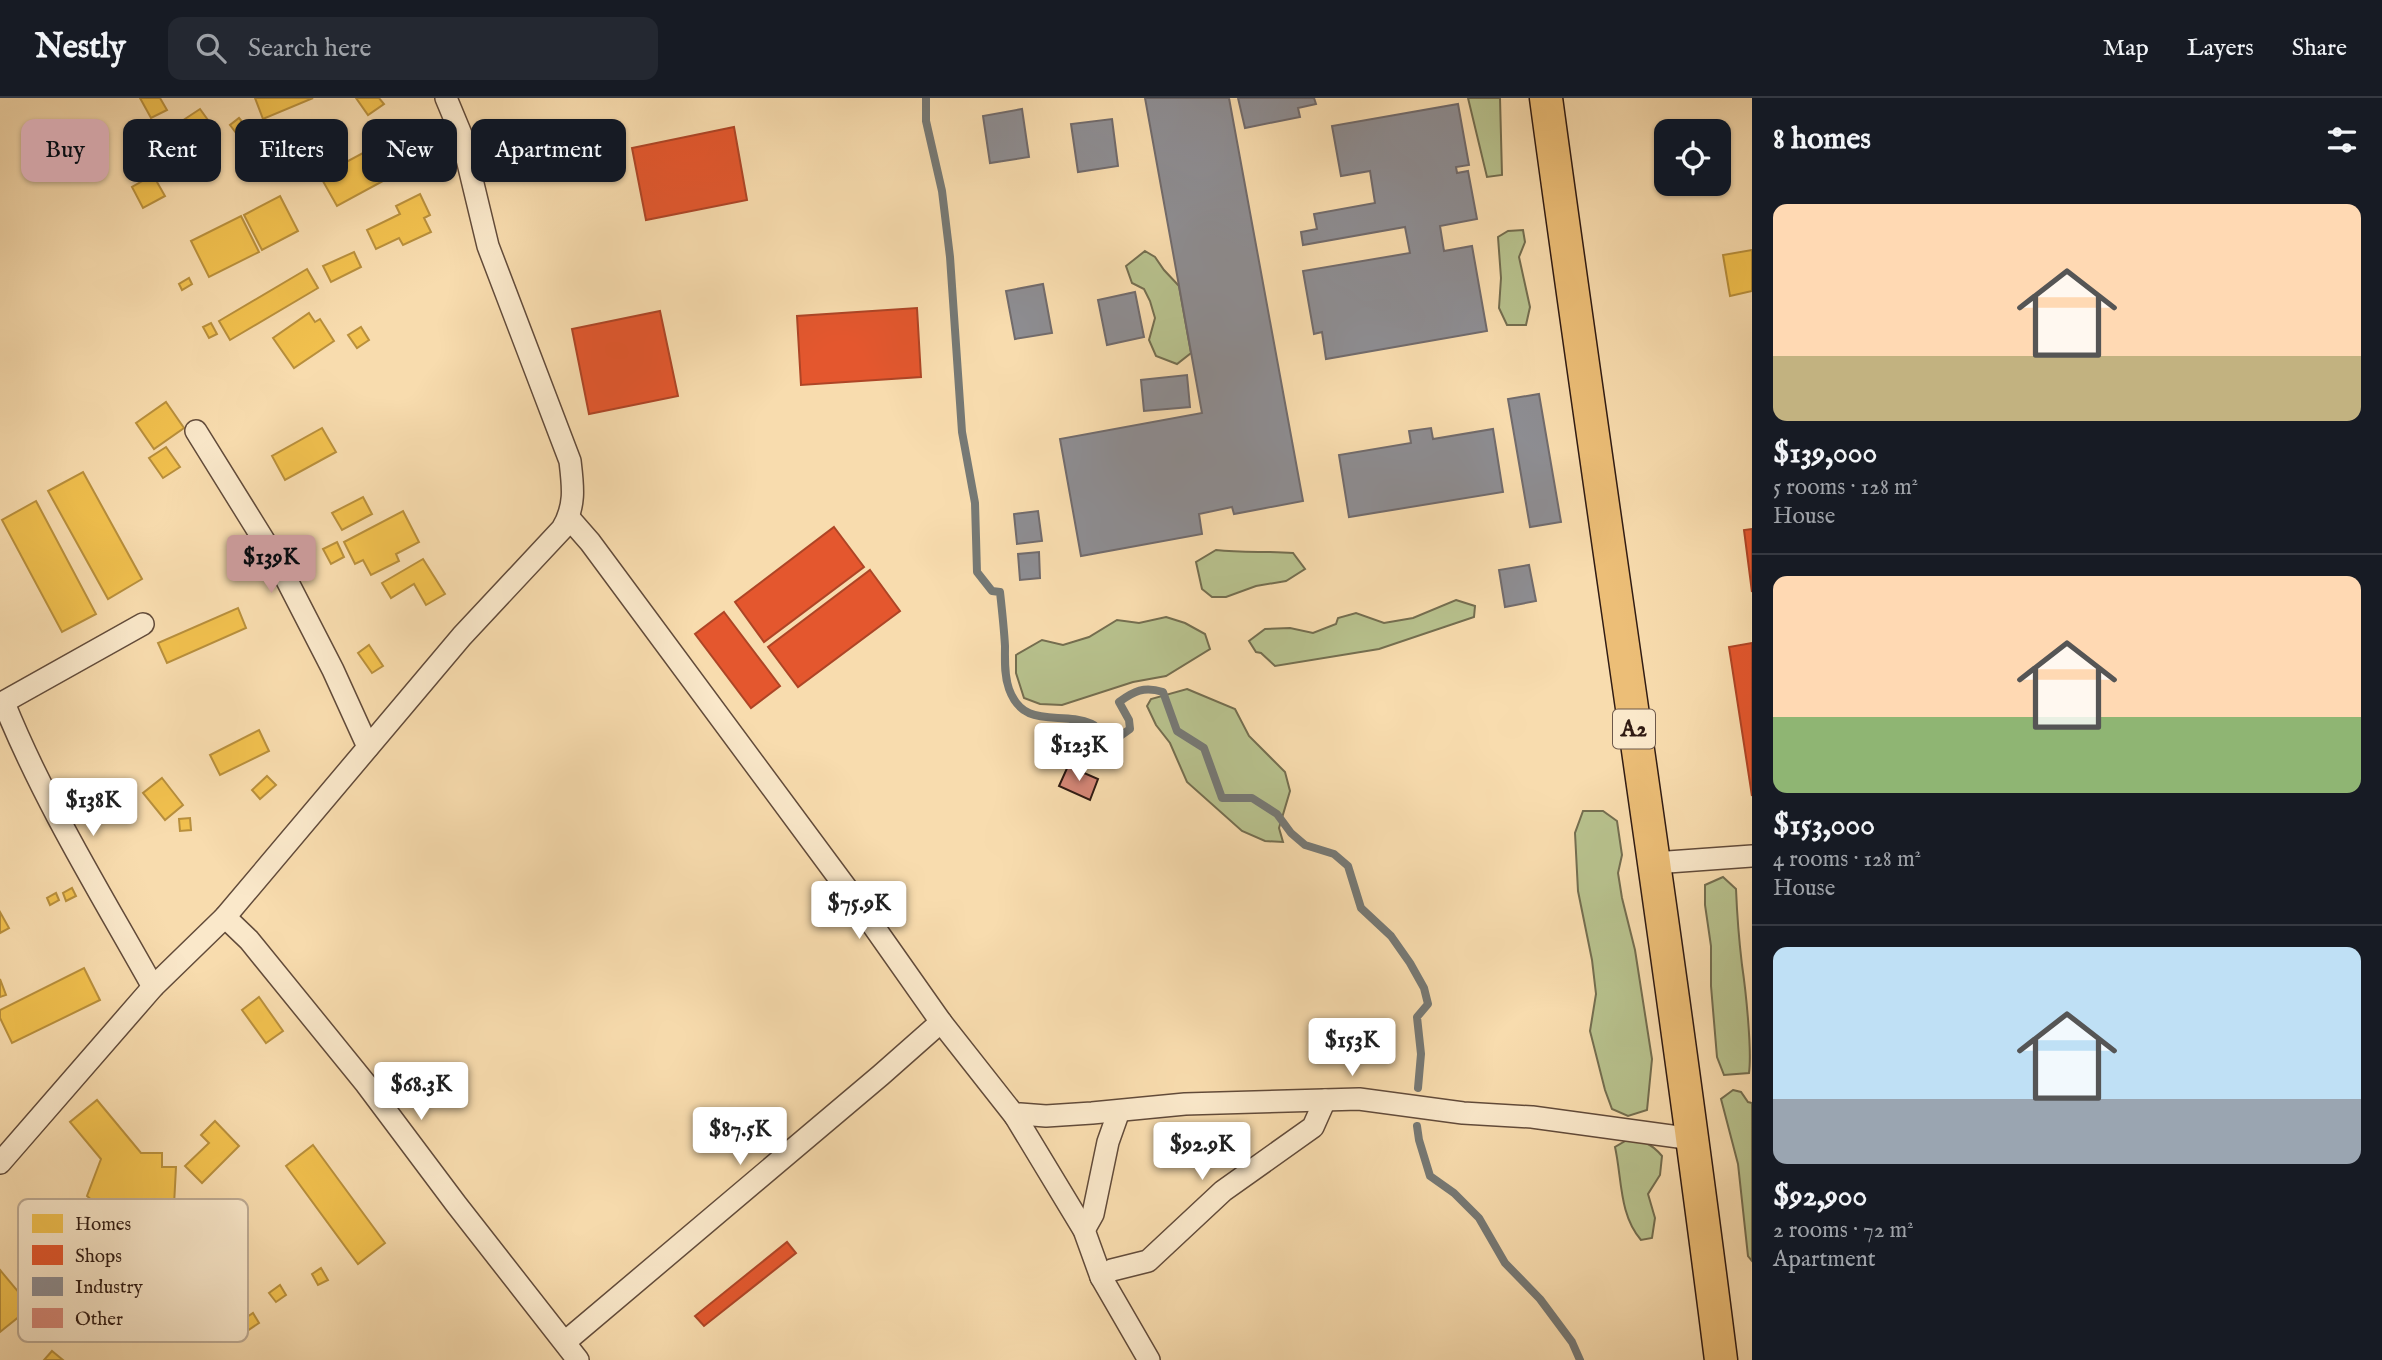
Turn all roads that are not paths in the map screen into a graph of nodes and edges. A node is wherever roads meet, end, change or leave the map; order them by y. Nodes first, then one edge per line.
1 (446, 98) edge
2 (1546, 98) edge
3 (196, 431) dead end
4 (569, 518) junction
5 (143, 624) dead end
6 (2, 703) edge
7 (368, 747) junction
8 (1752, 856) edge
9 (1654, 863) junction
10 (225, 917) junction
11 (153, 987) junction
12 (941, 1022) junction
13 (1325, 1100) junction
14 (1119, 1111) junction
15 (1015, 1116) junction
16 (1693, 1139) junction
17 (0, 1163) edge
18 (1084, 1230) junction
19 (1101, 1278) junction
20 (565, 1342) junction
21 (578, 1360) edge
22 (1149, 1360) edge
23 (1721, 1360) edge

1 - 4 street
2 - 9 main road, A2
3 - 7 street
4 - 7 street
4 - 12 street
5 - 6 street
6 - 11 street
7 - 10 street
8 - 9 street
9 - 16 main road, A2
10 - 11 street
10 - 20 street
11 - 17 street
12 - 15 street
12 - 20 street
13 - 14 street
13 - 16 street
13 - 19 street
14 - 15 street
14 - 18 street
15 - 18 street
16 - 23 main road, A2
18 - 19 street
19 - 22 street
20 - 21 street

